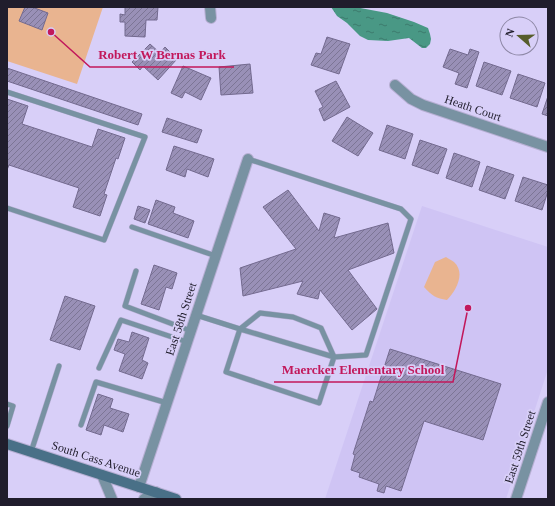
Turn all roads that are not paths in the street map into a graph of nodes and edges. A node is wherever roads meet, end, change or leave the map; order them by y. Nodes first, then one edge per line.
1 (210, 7) edge
2 (211, 18) dead end
3 (395, 84) dead end
4 (7, 92) edge
5 (548, 147) edge
6 (248, 159) joint
7 (7, 208) edge
8 (132, 227) dead end
9 (216, 256) junction
10 (136, 271) dead end
11 (196, 316) junction
12 (240, 329) junction
13 (191, 331) junction
14 (187, 342) junction
15 (334, 357) junction
16 (59, 366) dead end
17 (99, 368) dead end
18 (548, 402) edge
19 (167, 403) junction
20 (7, 404) edge
21 (81, 425) dead end
22 (7, 426) edge
23 (7, 444) edge
24 (31, 452) junction
25 (102, 475) junction
26 (139, 487) junction
27 (156, 492) junction
28 (112, 499) edge
29 (144, 499) edge
30 (176, 499) edge
31 (516, 499) edge

1 - 2 street
3 - 5 street, Heath Court
4 - 7 lane
6 - 9 street, East 58th Street
6 - 15 lane
8 - 9 lane
9 - 11 street, East 58th Street
10 - 13 lane
11 - 12 lane
11 - 13 street, East 58th Street
12 - 15 lane
12 - 15 lane
12 - 15 lane
13 - 14 street, East 58th Street
14 - 17 lane
14 - 19 street, East 58th Street
16 - 24 lane
18 - 31 street, East 59th Street
19 - 21 lane
19 - 26 street, East 58th Street
20 - 22 lane
23 - 24 main road, South Cass Avenue
24 - 25 main road, South Cass Avenue
25 - 26 main road, South Cass Avenue
25 - 28 street
26 - 27 main road, South Cass Avenue
27 - 29 street
27 - 30 main road, South Cass Avenue

